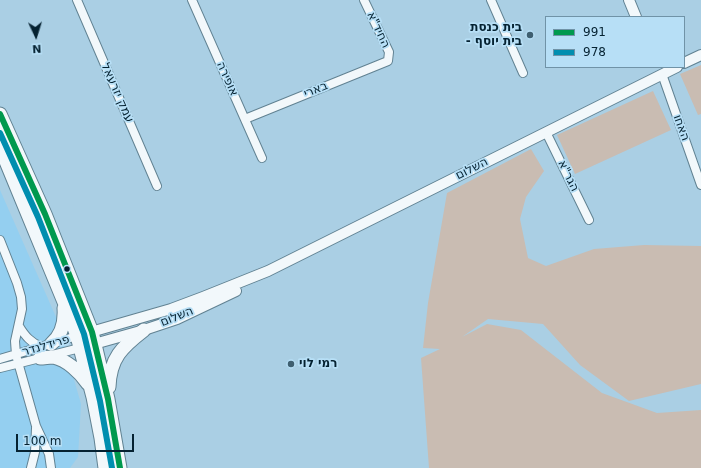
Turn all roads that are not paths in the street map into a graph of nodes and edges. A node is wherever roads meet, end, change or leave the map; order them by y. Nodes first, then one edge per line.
1 (76, 0) edge
2 (192, 0) edge
3 (364, 0) edge
4 (491, 0) edge
5 (629, 0) edge
6 (636, 16) edge
7 (701, 55) edge
8 (388, 61) joint
9 (685, 63) edge
10 (668, 70) edge
11 (523, 73) dead end
12 (0, 114) edge
13 (245, 119) junction
14 (546, 132) junction
15 (0, 147) edge
16 (262, 158) dead end
17 (701, 183) edge
18 (157, 186) dead end
19 (590, 220) dead end
20 (0, 240) edge
21 (268, 271) junction
22 (64, 302) junction
23 (19, 326) junction
24 (144, 330) junction
25 (94, 338) junction
26 (79, 342) junction
27 (44, 350) junction
28 (16, 355) junction
29 (0, 359) edge
30 (18, 364) junction
31 (0, 368) edge
32 (91, 388) junction
33 (108, 399) junction
34 (36, 426) junction
35 (31, 468) edge
36 (51, 468) edge
37 (105, 468) edge
38 (120, 468) edge

1 - 18 street, עמק יזרעאל
2 - 13 street, אופירה
3 - 8 street, החיד"א
4 - 11 street
5 - 6 street
7 - 9 street
8 - 13 street, בארי
10 - 14 street, השלום
10 - 17 street, האחו
12 - 25 highway
13 - 16 street, אופירה
14 - 19 street, הגר"א
14 - 21 street, השלום
15 - 22 highway
20 - 23 street
21 - 24 street, השלום
21 - 25 street, השלום
22 - 26 highway
22 - 27 highway
23 - 27 street
23 - 28 street
24 - 25 street, השלום
24 - 33 highway
25 - 26 street, פרידלנדר
25 - 33 highway
26 - 27 street, פרידלנדר
26 - 27 street, פרידלנדר
26 - 32 highway
27 - 28 street, פרידלנדר
27 - 30 street, פרידלנדר
27 - 32 highway
28 - 29 street, פרידלנדר
28 - 30 street
30 - 31 street, פרידלנדר
30 - 34 street
32 - 37 highway
33 - 38 highway
34 - 35 street
34 - 36 street

